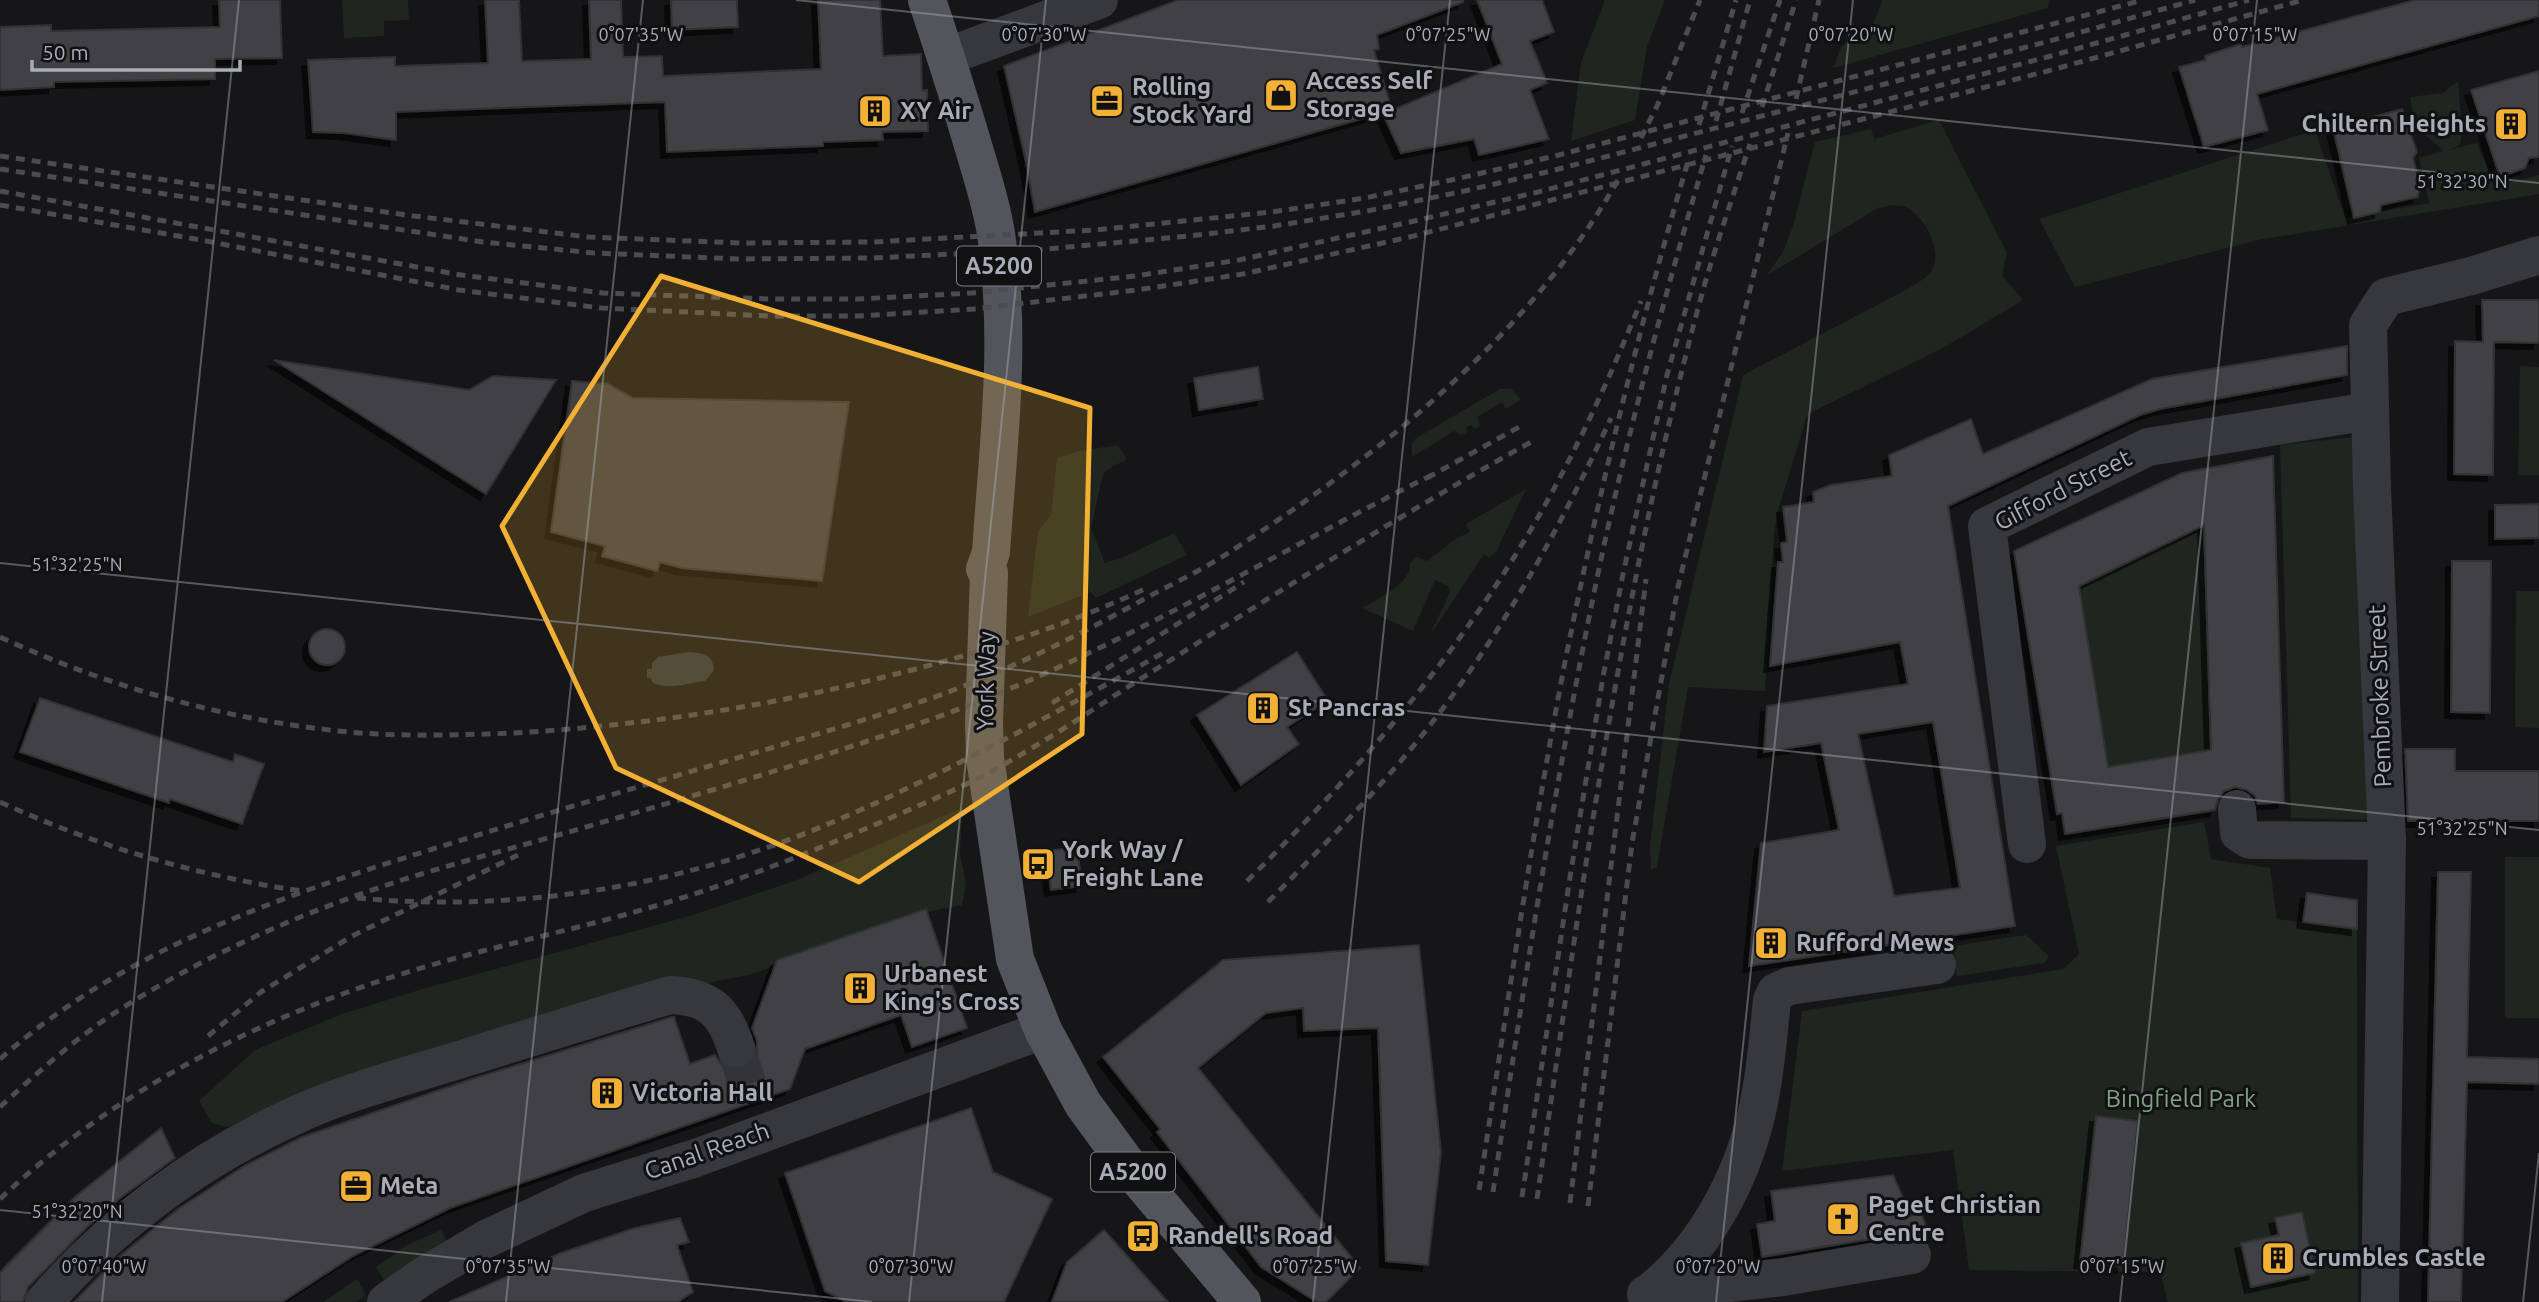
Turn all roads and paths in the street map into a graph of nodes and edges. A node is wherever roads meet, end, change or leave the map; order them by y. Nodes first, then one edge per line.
1 (928, 0) edge
2 (1099, 0) edge
3 (946, 57) junction
4 (2539, 255) edge
5 (2370, 411) junction
6 (2237, 809) dead end
7 (2386, 841) junction
8 (2026, 844) dead end
9 (1937, 965) dead end
10 (1043, 1030) junction
11 (736, 1048) tunnel mouth
12 (1912, 1255) dead end
13 (1641, 1297) edge
14 (44, 1302) edge
15 (386, 1302) edge
16 (1242, 1302) edge
17 (2380, 1302) edge

1 - 3 main road, York Way / A5200
2 - 3 street
3 - 10 main road, York Way / A5200
4 - 5 street, Pembroke Street
5 - 7 street, Pembroke Street
5 - 8 street, Gifford Street
6 - 7 street
7 - 17 street, Pembroke Street
9 - 13 street
10 - 15 street, Canal Reach
10 - 16 main road, York Way / A5200
11 - 14 street
12 - 13 street

